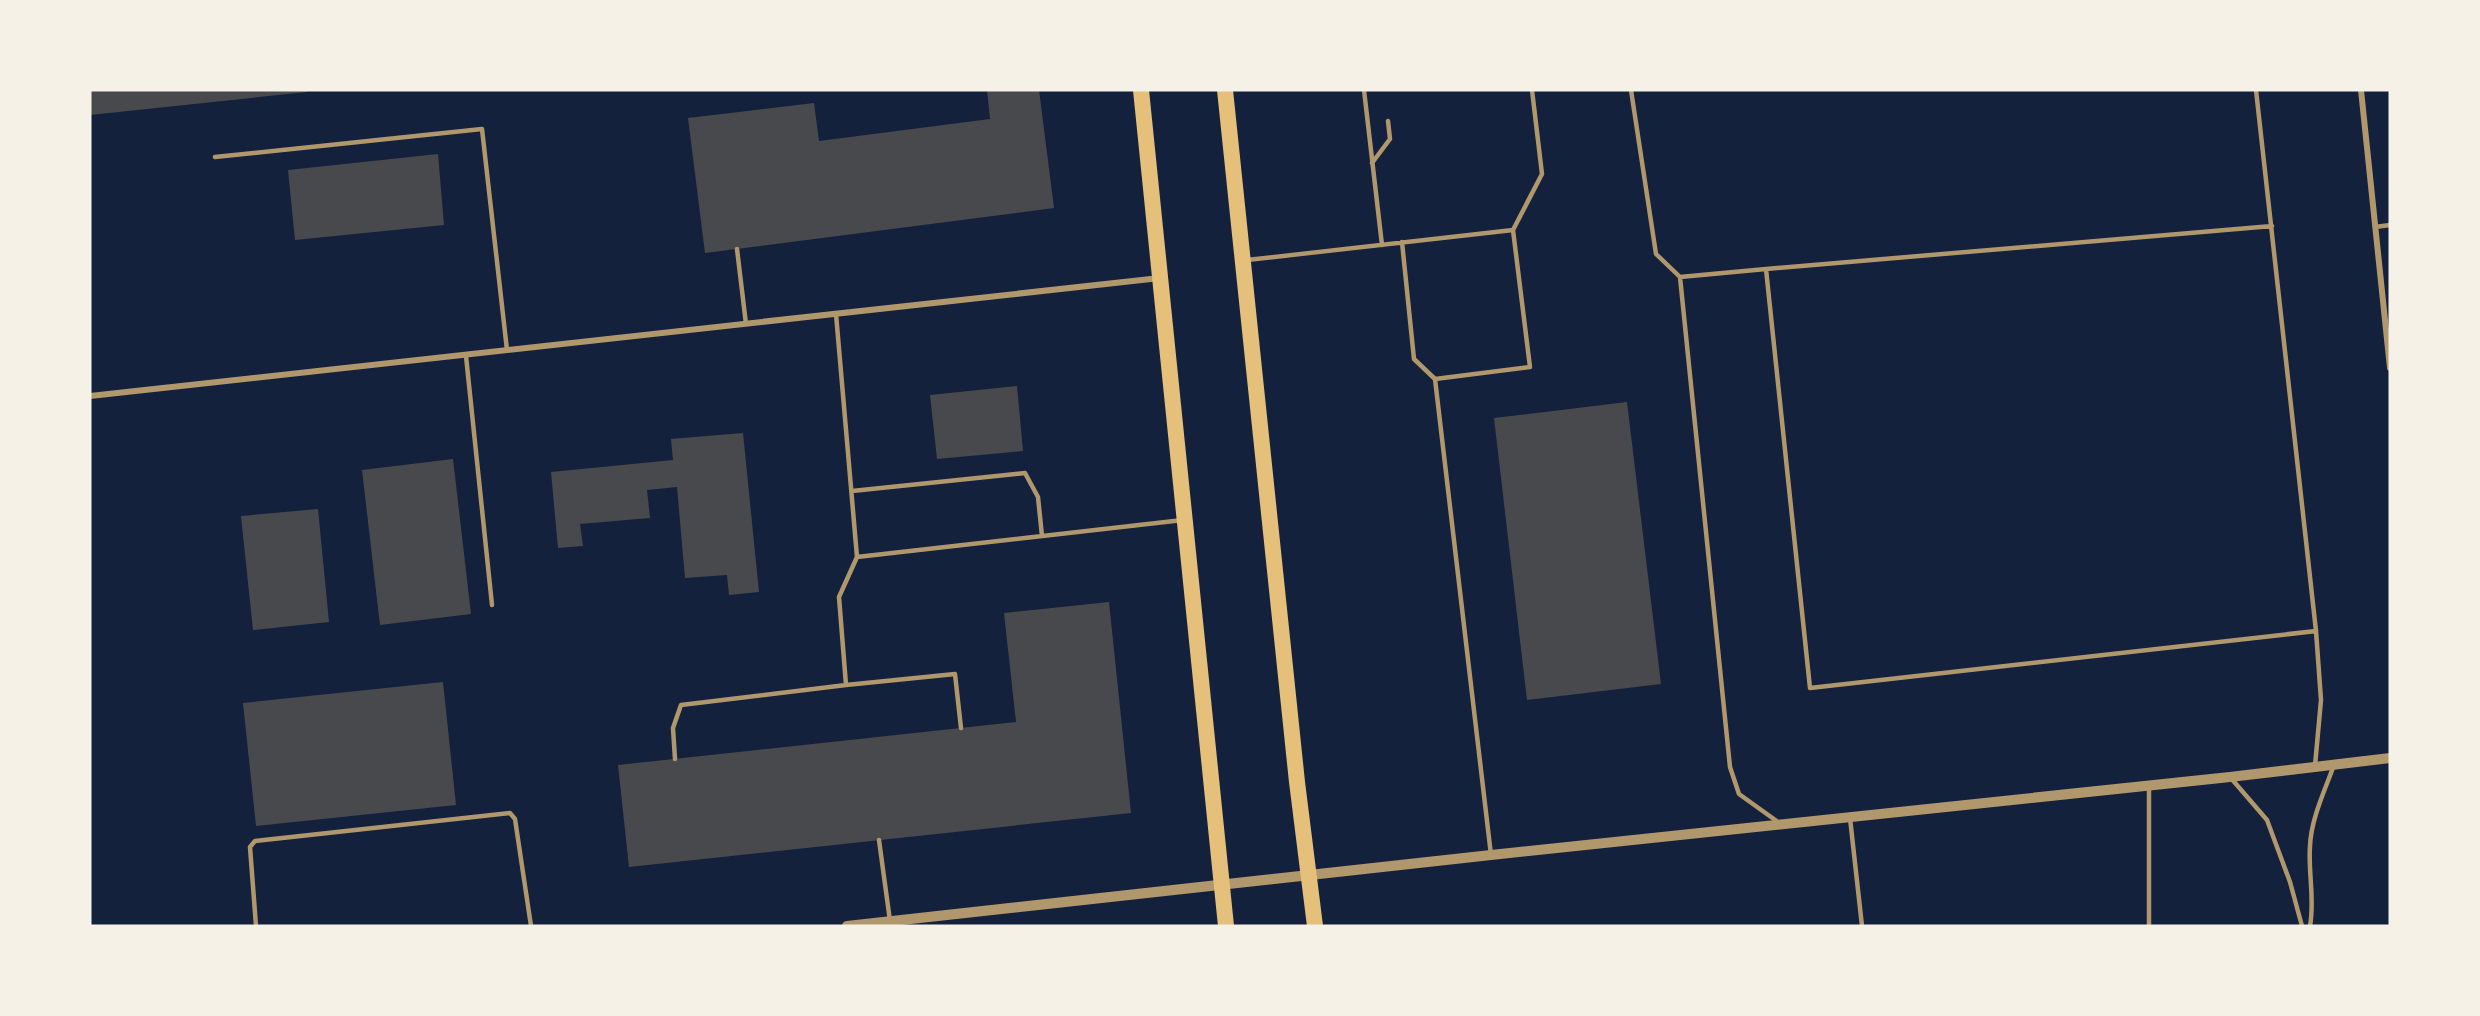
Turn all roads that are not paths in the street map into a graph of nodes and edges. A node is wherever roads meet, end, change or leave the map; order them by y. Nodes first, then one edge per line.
1 (1141, 90) edge
2 (1225, 90) edge
3 (1364, 90) edge
4 (1532, 90) edge
5 (1631, 90) edge
6 (2256, 90) edge
7 (2361, 90) edge
8 (1388, 121) dead end
9 (215, 157) dead end
10 (1372, 163) junction
11 (2390, 225) edge
12 (2272, 226) junction
13 (2375, 226) junction
14 (1513, 230) junction
15 (1402, 242) junction
16 (1382, 245) junction
17 (737, 249) dead end
18 (1242, 261) junction
19 (1766, 269) junction
20 (1680, 277) junction
21 (1160, 278) junction
22 (836, 314) junction
23 (746, 324) junction
24 (507, 350) junction
25 (466, 356) junction
26 (2390, 368) edge
27 (1435, 379) junction
28 (90, 396) edge
29 (852, 491) junction
30 (1185, 520) junction
31 (1042, 536) junction
32 (857, 556) junction
33 (492, 605) dead end
34 (2316, 631) junction
35 (846, 685) junction
36 (961, 728) dead end
37 (2390, 758) edge
38 (675, 759) dead end
39 (2335, 764) junction
40 (2315, 766) junction
41 (2230, 777) junction
42 (2149, 786) junction
43 (1850, 817) junction
44 (1783, 825) junction
45 (879, 840) dead end
46 (1491, 855) junction
47 (1310, 875) junction
48 (1222, 885) junction
49 (890, 921) junction
50 (256, 926) edge
51 (531, 926) edge
52 (847, 926) edge
53 (1226, 926) edge
54 (1315, 926) edge
55 (1862, 926) edge
56 (2149, 926) edge
57 (2302, 926) edge
58 (2310, 926) edge

1 - 21 highway
2 - 18 highway
3 - 10 lane
4 - 14 lane
5 - 20 lane
6 - 12 lane
7 - 13 street
8 - 10 lane
9 - 24 lane
10 - 16 lane
11 - 13 lane
12 - 19 lane
12 - 34 lane
13 - 26 street
14 - 15 lane
14 - 27 lane
15 - 16 lane
15 - 27 lane
16 - 18 lane
17 - 23 lane
18 - 47 highway
19 - 20 lane
19 - 34 lane
20 - 44 lane
21 - 22 street
21 - 30 highway
22 - 23 street
22 - 29 lane
23 - 24 street
24 - 25 street
25 - 28 street
25 - 33 lane
27 - 46 lane
29 - 31 lane
29 - 32 lane
30 - 31 lane
30 - 48 highway
31 - 32 lane
32 - 35 lane
34 - 40 lane
35 - 36 lane
35 - 38 lane
37 - 39 street
39 - 40 street
39 - 58 lane
40 - 41 street
41 - 42 street
41 - 57 lane
42 - 43 street
42 - 56 lane
43 - 44 street
43 - 55 lane
44 - 46 street
45 - 49 lane
46 - 47 street
47 - 48 street
47 - 54 highway
48 - 49 street
48 - 53 highway
49 - 52 street
50 - 51 lane

